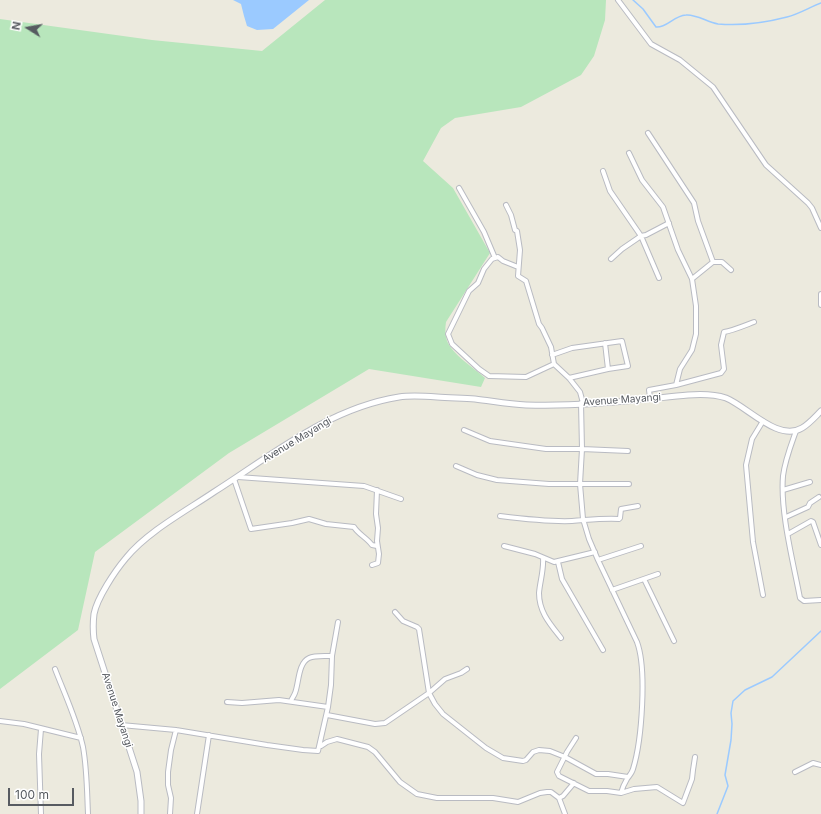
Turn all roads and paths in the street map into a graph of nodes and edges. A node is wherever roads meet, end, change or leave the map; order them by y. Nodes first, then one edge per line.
1 (618, 0) edge
2 (648, 133) dead end
3 (629, 153) dead end
4 (603, 171) dead end
5 (459, 188) dead end
6 (506, 205) dead end
7 (668, 223) junction
8 (821, 228) edge
9 (641, 236) junction
10 (495, 258) junction
11 (611, 259) dead end
12 (713, 262) junction
13 (518, 266) junction
14 (731, 270) dead end
15 (659, 278) dead end
16 (692, 279) junction
17 (821, 294) edge
18 (821, 306) edge
19 (754, 322) dead end
20 (605, 343) junction
21 (552, 355) junction
22 (554, 364) junction
23 (608, 369) junction
24 (568, 378) junction
25 (676, 385) junction
26 (650, 398) junction
27 (582, 403) junction
28 (821, 411) edge
29 (763, 421) junction
30 (464, 430) dead end
31 (796, 431) junction
32 (582, 449) junction
33 (628, 451) dead end
34 (456, 466) dead end
35 (236, 478) junction
36 (810, 482) dead end
37 (580, 484) junction
38 (629, 484) dead end
39 (377, 490) junction
40 (783, 490) junction
41 (819, 498) dead end
42 (402, 499) dead end
43 (638, 506) dead end
44 (500, 516) dead end
45 (786, 518) junction
46 (583, 519) junction
47 (788, 534) junction
48 (821, 545) edge
49 (377, 546) junction
50 (504, 546) dead end
51 (641, 546) dead end
52 (595, 552) junction
53 (543, 558) junction
54 (598, 560) junction
55 (558, 562) junction
56 (372, 565) dead end
57 (658, 574) dead end
58 (644, 579) junction
59 (612, 590) junction
60 (763, 595) dead end
61 (821, 600) edge
62 (395, 612) dead end
63 (338, 622) dead end
64 (561, 638) dead end
65 (674, 641) dead end
66 (603, 650) dead end
67 (332, 656) junction
68 (55, 669) dead end
69 (467, 669) dead end
70 (429, 693) junction
71 (291, 701) junction
72 (227, 702) dead end
73 (328, 707) junction
74 (327, 715) junction
75 (0, 721) edge
76 (121, 725) junction
77 (41, 729) junction
78 (176, 730) junction
79 (209, 735) junction
80 (81, 738) junction
81 (576, 738) dead end
82 (320, 746) junction
83 (565, 757) junction
84 (695, 757) dead end
85 (821, 765) edge
86 (795, 772) dead end
87 (628, 777) junction
88 (574, 783) junction
89 (621, 793) junction
90 (559, 798) junction
91 (41, 814) edge
92 (88, 814) edge
93 (140, 814) edge
94 (170, 814) edge
95 (197, 814) edge
96 (565, 814) edge

1 - 8 street
2 - 12 street
3 - 7 street
4 - 9 street
5 - 10 street
6 - 13 street
7 - 9 street
7 - 16 street
9 - 11 street
9 - 15 street
10 - 13 street
10 - 22 street
12 - 14 street
12 - 16 street
13 - 21 street
16 - 25 street
17 - 18 street
19 - 25 street
20 - 21 street
20 - 23 street
20 - 23 street
21 - 22 street
22 - 24 street
23 - 24 street
24 - 27 street
25 - 26 street
26 - 27 street, Avenue Mayangi
26 - 29 street, Avenue Mayangi
27 - 32 street
27 - 35 street, Avenue Mayangi
28 - 31 street
29 - 31 street, Avenue Mayangi
29 - 60 street
30 - 32 street
31 - 40 street
32 - 33 street
32 - 37 street
34 - 37 street
35 - 39 street
35 - 49 street
35 - 76 street, Avenue Mayangi
36 - 40 street
37 - 38 street
37 - 46 street
39 - 42 street
39 - 49 street
40 - 45 street
41 - 45 street
43 - 46 street
44 - 46 street
45 - 47 street
46 - 52 street
47 - 48 street
47 - 61 street
49 - 56 street
50 - 53 street
51 - 54 street
52 - 54 street
52 - 55 street
53 - 55 street
53 - 64 street
54 - 59 street
55 - 66 street
57 - 58 street
58 - 59 street
58 - 65 street
59 - 87 street
62 - 70 street
63 - 67 street
67 - 71 street
67 - 73 street
68 - 80 street
69 - 70 street
70 - 74 street
70 - 83 street
71 - 72 street
71 - 73 street
73 - 74 street
74 - 82 street
75 - 77 street
76 - 78 street
76 - 93 street, Avenue Mayangi
77 - 80 street
77 - 91 street
78 - 79 street
78 - 94 street
79 - 82 street
79 - 95 street
80 - 92 street
81 - 83 street
82 - 90 street
83 - 87 street
83 - 88 street
84 - 89 street
85 - 86 street
87 - 89 street
88 - 89 street
88 - 90 street
90 - 96 street

